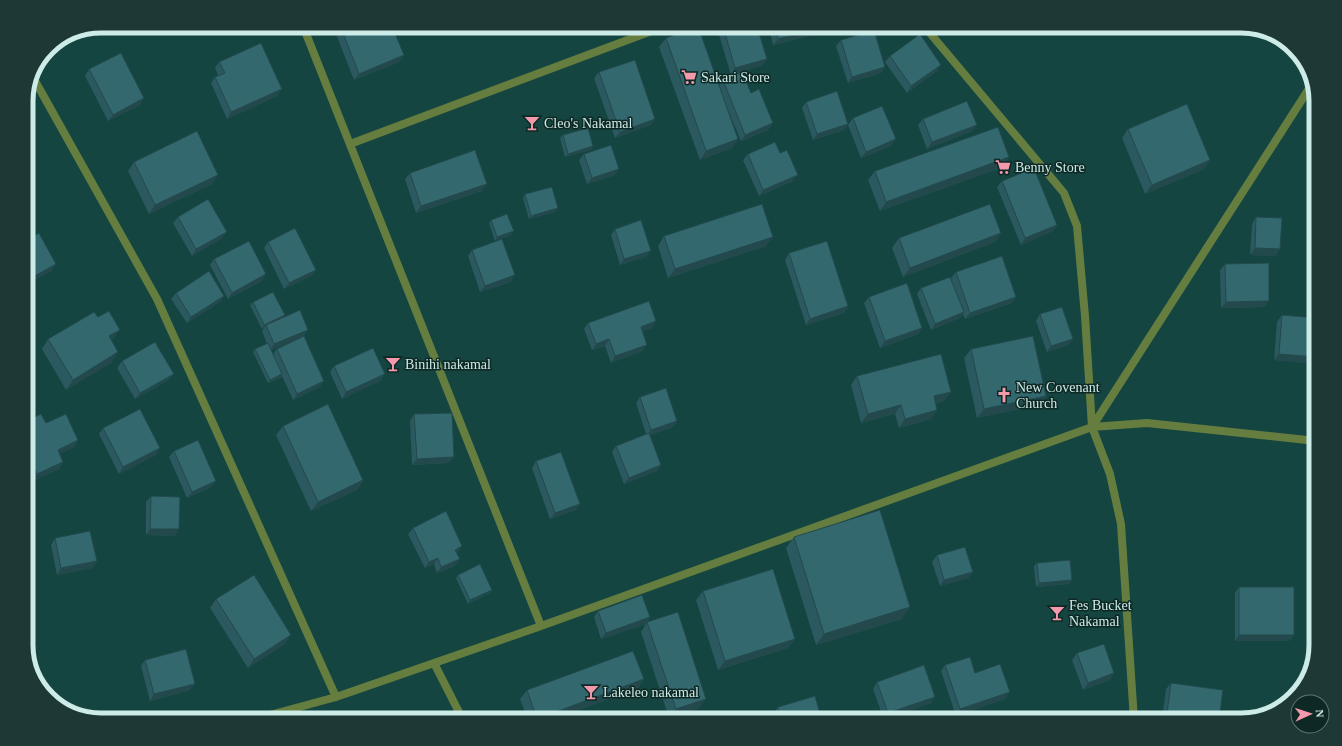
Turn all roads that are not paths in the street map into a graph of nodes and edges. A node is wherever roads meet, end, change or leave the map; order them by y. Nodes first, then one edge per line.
1 (306, 33) edge
2 (646, 33) edge
3 (930, 33) edge
4 (36, 82) edge
5 (1308, 90) edge
6 (350, 144) junction
7 (1092, 427) junction
8 (1309, 440) edge
9 (541, 626) junction
10 (434, 663) junction
11 (336, 697) junction
12 (278, 713) edge
13 (459, 713) edge
14 (1134, 713) edge

1 - 6 street
2 - 6 street
3 - 7 street
4 - 11 street
5 - 7 street
6 - 9 street
7 - 8 street
7 - 9 street
7 - 14 street
9 - 10 street
10 - 11 street
10 - 13 street
11 - 12 street

